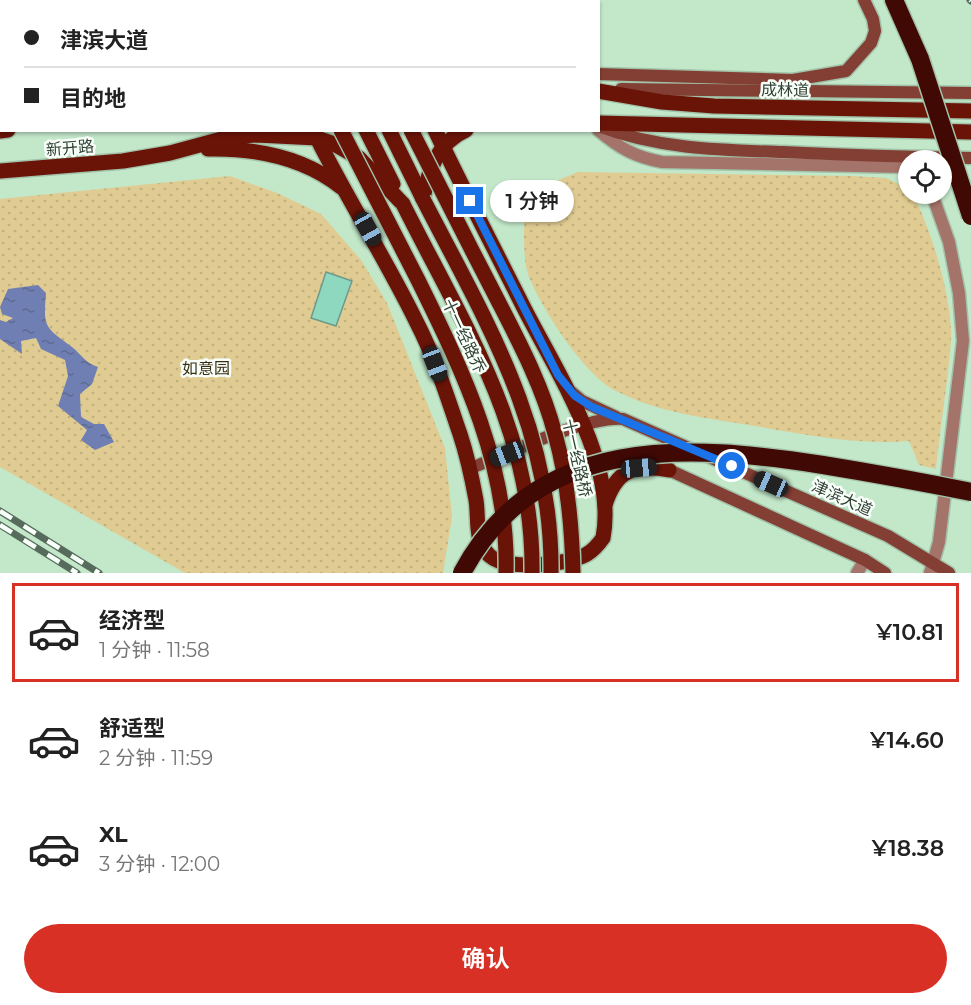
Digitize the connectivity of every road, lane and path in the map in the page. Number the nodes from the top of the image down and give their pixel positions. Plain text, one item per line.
1 (864, 0) edge
2 (894, 0) edge
3 (602, 75) edge
4 (600, 90) edge
5 (600, 90) edge
6 (659, 91) junction
7 (971, 93) edge
8 (714, 106) junction
9 (971, 111) edge
10 (600, 126) edge
11 (600, 127) edge
12 (600, 128) edge
13 (342, 132) edge
14 (367, 132) edge
15 (390, 132) edge
16 (412, 132) edge
17 (436, 132) edge
18 (461, 132) edge
19 (971, 132) edge
20 (315, 134) edge
21 (443, 147) junction
22 (170, 153) junction
23 (876, 156) junction
24 (971, 158) edge
25 (856, 167) junction
26 (898, 167) edge
27 (0, 171) edge
28 (346, 190) junction
29 (423, 199) junction
30 (403, 204) junction
31 (935, 204) edge
32 (971, 216) edge
33 (558, 375) junction
34 (623, 419) junction
35 (583, 425) junction
36 (469, 469) junction
37 (669, 470) joint
38 (971, 492) edge
39 (605, 505) junction
40 (865, 560) junction
41 (931, 567) edge
42 (462, 573) edge
43 (506, 573) edge
44 (532, 573) edge
45 (551, 573) edge
46 (573, 573) edge
47 (857, 573) edge
48 (885, 573) edge
49 (949, 573) edge

1 - 3 main road
2 - 32 highway, bridge
3 - 6 main road
4 - 6 main road
5 - 8 main road, 成林道
6 - 7 main road
6 - 8 main road
8 - 9 main road, 成林道
10 - 19 main road
11 - 23 main road
12 - 25 street
13 - 43 main road, 十一经路乔, bridge
14 - 30 main road
15 - 29 main road
16 - 46 main road, 十一经路桥, bridge
17 - 21 main road
18 - 21 main road
20 - 22 main road, 新开路
20 - 28 main road
20 - 30 main road, 新开路
21 - 29 main road
21 - 33 main road
22 - 27 main road, 新开路
22 - 28 main road
23 - 24 main road
23 - 25 street
25 - 26 street
28 - 36 main road
29 - 45 main road, bridge
30 - 44 main road, bridge
31 - 41 street
33 - 34 main road
33 - 35 main road
34 - 35 main road, 津滨大道
34 - 41 main road, 津滨大道
35 - 36 main road
35 - 39 main road
36 - 39 main road
37 - 39 main road
37 - 40 main road
38 - 42 highway, bridge
40 - 47 street
40 - 48 main road
41 - 49 main road, 津滨大道

